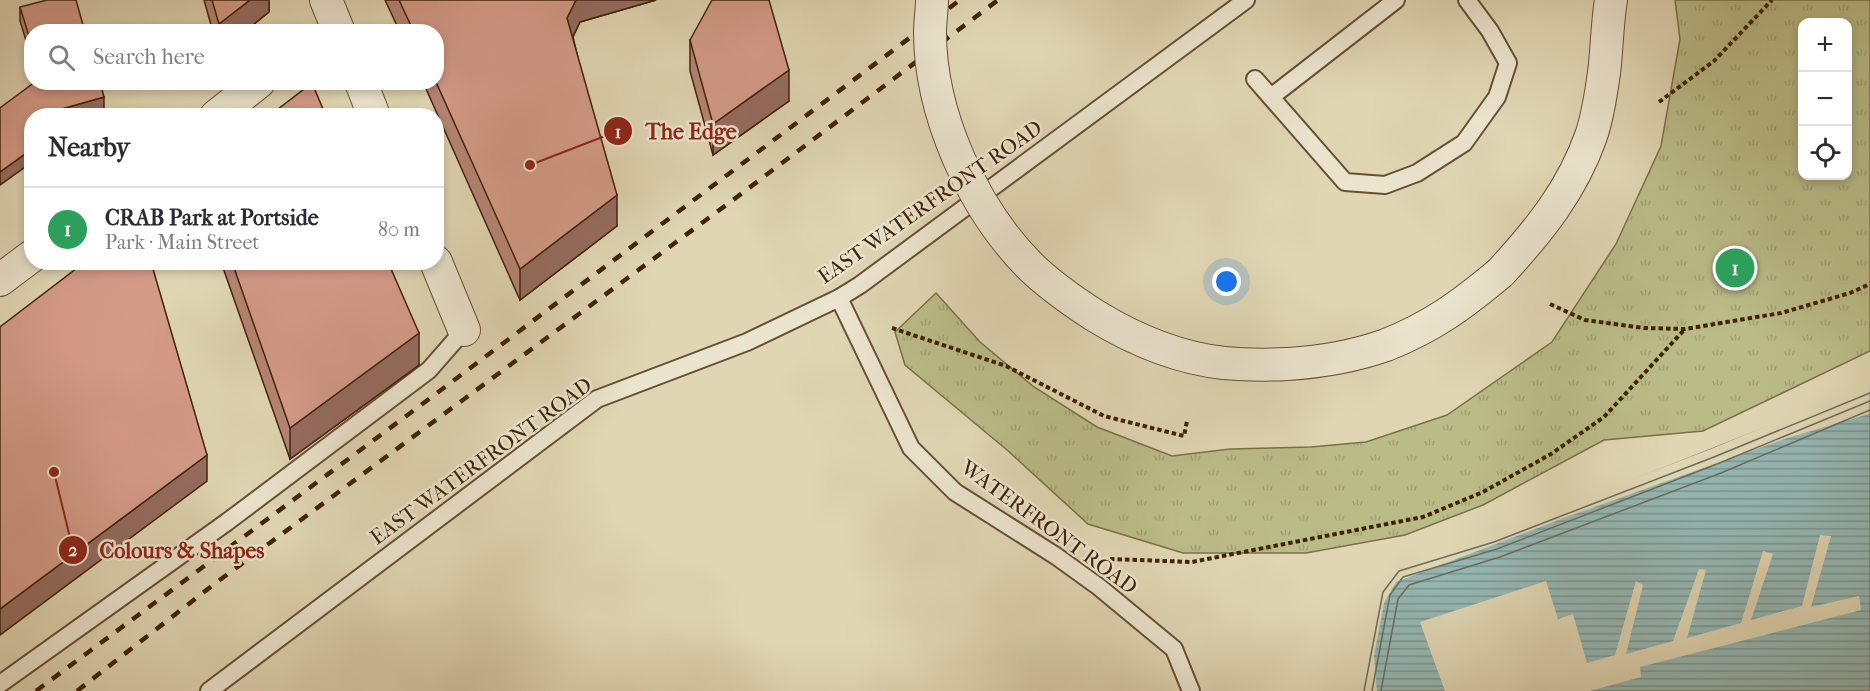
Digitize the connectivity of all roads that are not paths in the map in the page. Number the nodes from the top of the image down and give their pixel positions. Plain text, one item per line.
1 (932, 0) edge
2 (1246, 0) edge
3 (1396, 0) edge
4 (1467, 0) edge
5 (1607, 5) edge
6 (1255, 79) dead end
7 (250, 90) edge
8 (364, 90) edge
9 (1271, 98) junction
10 (226, 108) edge
11 (371, 108) edge
12 (24, 262) edge
13 (439, 270) edge
14 (0, 280) edge
15 (839, 298) junction
16 (464, 330) joint
17 (0, 684) edge
18 (209, 691) edge
19 (1191, 691) edge

1 - 5 street, bridge
2 - 15 lane, EAST WATERFRONT ROAD
3 - 9 lane
4 - 9 lane
6 - 9 lane
7 - 10 street
8 - 11 street
12 - 14 street
13 - 16 street
15 - 18 lane, EAST WATERFRONT ROAD
15 - 19 lane, WATERFRONT ROAD
16 - 17 lane

